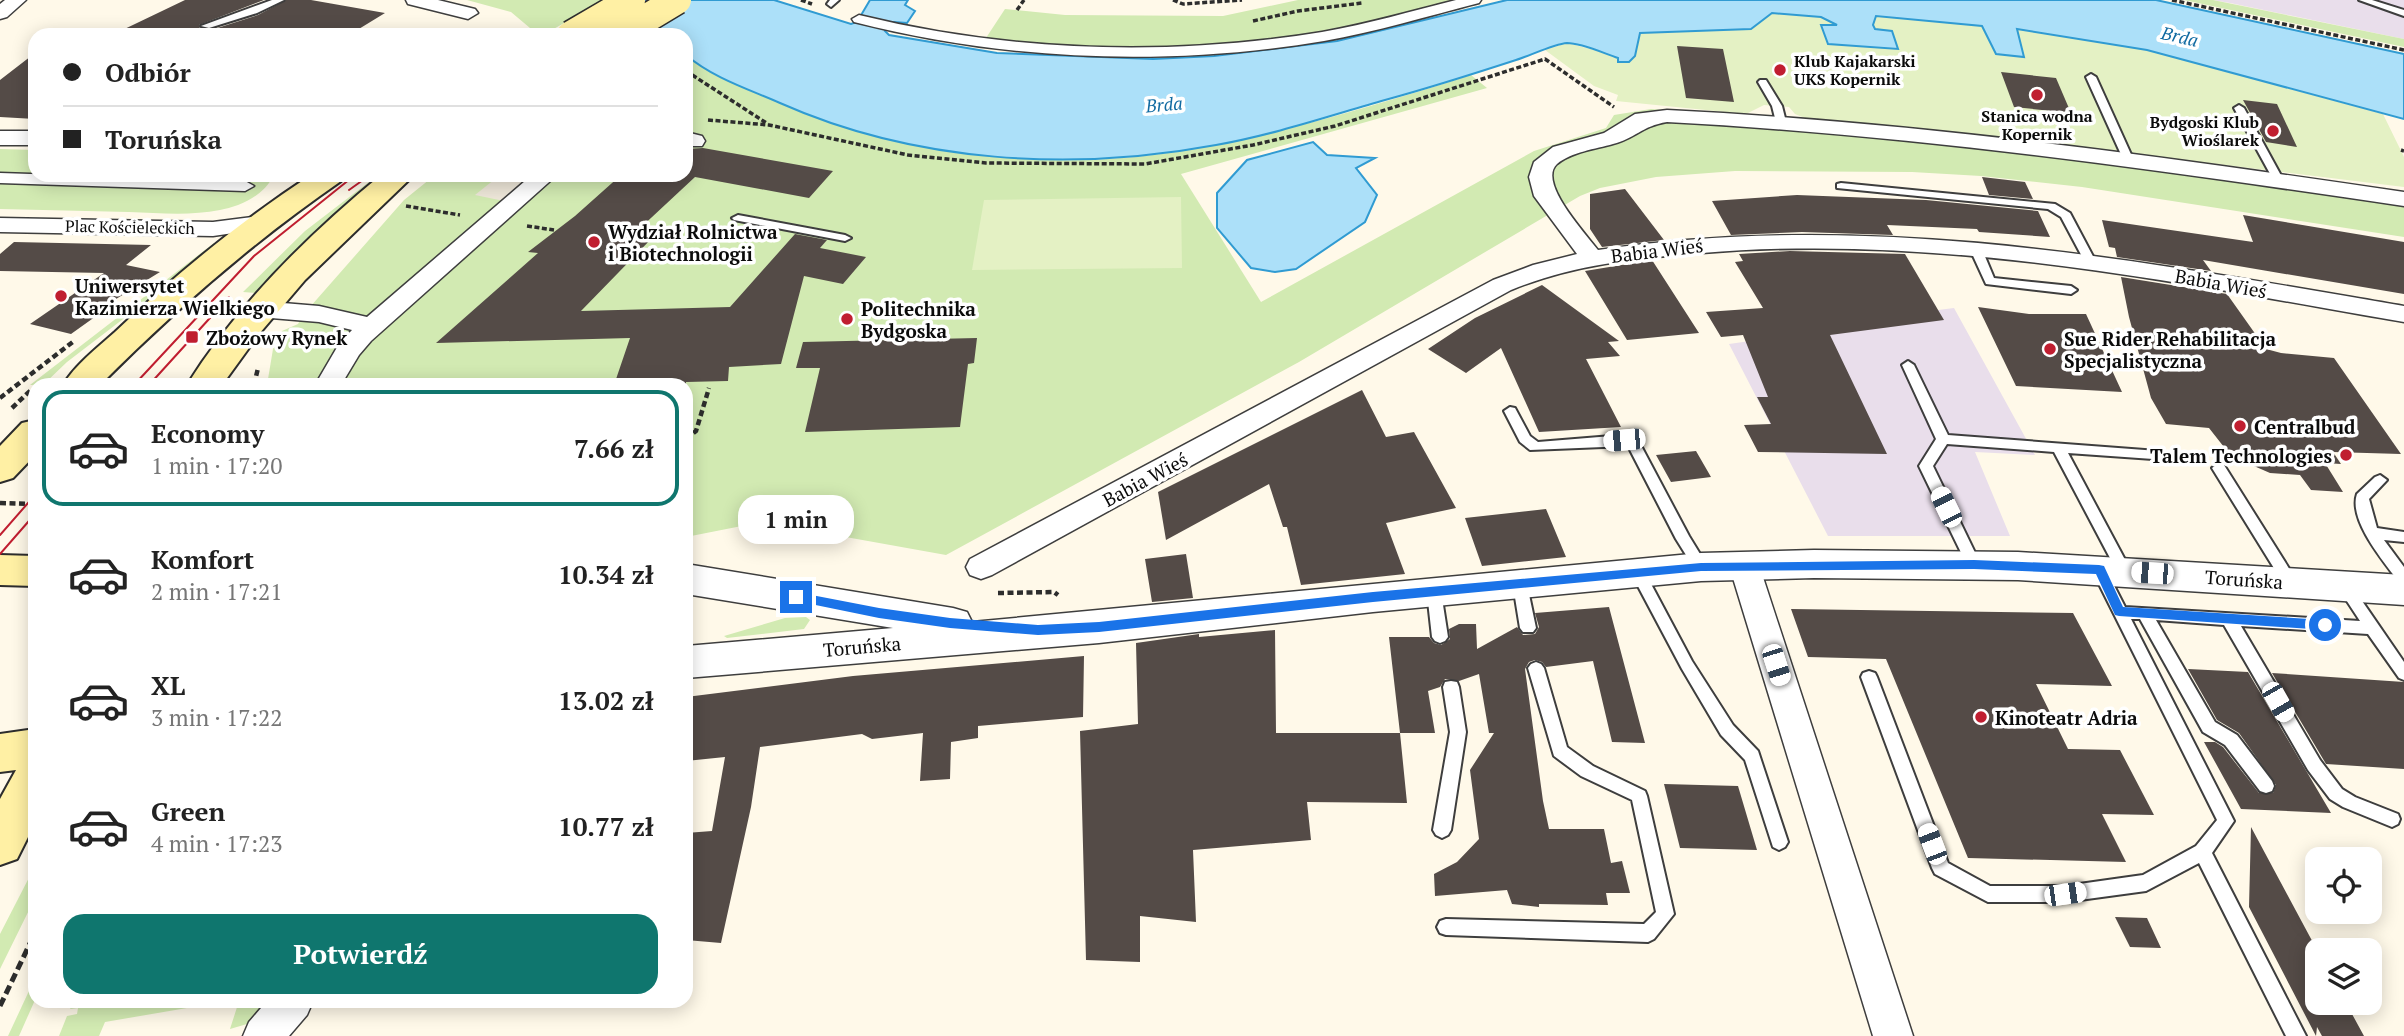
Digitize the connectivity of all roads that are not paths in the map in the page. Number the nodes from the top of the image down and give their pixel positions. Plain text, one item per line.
1 (17, 0) edge
2 (280, 0) edge
3 (415, 0) edge
4 (631, 0) edge
5 (677, 0) edge
6 (1474, 0) edge
7 (2363, 0) edge
8 (0, 13) edge
9 (468, 13) dead end
10 (2404, 13) edge
11 (859, 19) dead end
12 (206, 26) dead end
13 (583, 28) edge
14 (631, 28) edge
15 (2091, 77) dead end
16 (1763, 82) dead end
17 (2239, 108) dead end
18 (1781, 122) junction
19 (0, 138) edge
20 (28, 138) edge
21 (2129, 161) junction
22 (0, 177) edge
23 (28, 178) edge
24 (2280, 181) junction
25 (137, 182) edge
26 (316, 182) edge
27 (391, 182) edge
28 (539, 182) edge
29 (246, 186) dead end
30 (1841, 186) dead end
31 (2404, 199) edge
32 (738, 218) dead end
33 (260, 223) junction
34 (0, 225) edge
35 (845, 238) dead end
36 (1975, 247) junction
37 (1592, 258) junction
38 (2090, 262) junction
39 (2071, 290) dead end
40 (259, 309) junction
41 (2404, 314) edge
42 (373, 326) junction
43 (1908, 365) dead end
44 (87, 378) edge
45 (209, 378) edge
46 (332, 378) edge
47 (1510, 411) dead end
48 (28, 439) edge
49 (1943, 439) junction
50 (2059, 448) junction
51 (2153, 454) dead end
52 (2219, 468) dead end
53 (0, 469) edge
54 (2380, 480) dead end
55 (2372, 533) junction
56 (2404, 537) edge
57 (1744, 565) junction
58 (1974, 565) junction
59 (981, 566) dead end
60 (1701, 567) junction
61 (0, 570) edge
62 (2112, 570) junction
63 (28, 571) edge
64 (1638, 573) junction
65 (2404, 578) edge
66 (693, 580) edge
67 (2290, 582) junction
68 (1520, 585) junction
69 (2343, 585) junction
70 (2404, 590) edge
71 (1434, 592) junction
72 (2119, 612) junction
73 (2144, 613) junction
74 (2230, 619) junction
75 (1528, 628) dead end
76 (2373, 628) junction
77 (1038, 630) junction
78 (1440, 637) dead end
79 (693, 661) edge
80 (1536, 668) dead end
81 (2404, 674) edge
82 (1869, 677) dead end
83 (1451, 687) dead end
84 (28, 749) edge
85 (0, 753) edge
86 (2266, 786) dead end
87 (28, 791) edge
88 (2392, 819) dead end
89 (1442, 830) dead end
90 (1779, 842) dead end
91 (0, 844) edge
92 (2202, 852) junction
93 (1446, 927) dead end
94 (287, 1008) edge
95 (263, 1036) edge
96 (1894, 1036) edge
97 (2296, 1036) edge

1 - 8 street
2 - 12 lane
3 - 9 street
4 - 13 main road, bridge
5 - 14 main road, bridge
6 - 11 street
7 - 10 lane
15 - 21 lane
16 - 18 lane
17 - 24 lane
18 - 21 street
18 - 37 street
19 - 20 street
21 - 24 street
22 - 23 street
24 - 31 street
25 - 29 street
26 - 33 main road
27 - 40 main road
28 - 42 street
30 - 38 lane
32 - 35 lane
33 - 34 street, Plac Kościeleckich
33 - 44 main road
36 - 37 street, Babia Wieś
36 - 38 street, Babia Wieś
36 - 39 lane
37 - 59 street, Babia Wieś
38 - 41 street, Babia Wieś
40 - 42 street
40 - 45 main road
42 - 46 street
43 - 49 lane
47 - 60 lane
48 - 53 main road
49 - 50 lane
49 - 58 lane
50 - 51 lane
50 - 62 lane
52 - 67 lane
54 - 55 lane
55 - 56 lane
55 - 65 lane
57 - 58 street, Toruńska
57 - 60 street, Toruńska
57 - 96 street
58 - 62 street, Toruńska
60 - 64 street, Toruńska
61 - 63 main road
62 - 67 street, Toruńska
62 - 72 lane
64 - 68 street, Toruńska
64 - 90 lane
66 - 77 street, Toruńska
67 - 69 street, Toruńska
68 - 71 street, Toruńska
68 - 75 lane
69 - 70 street, Toruńska
69 - 76 lane
71 - 77 street, Toruńska
71 - 78 lane
72 - 73 lane
72 - 92 lane
73 - 74 lane
73 - 86 lane
74 - 76 lane
74 - 88 lane
76 - 81 lane
77 - 79 street, Toruńska
80 - 93 lane
82 - 92 lane
83 - 89 lane
84 - 85 main road
87 - 91 main road
92 - 97 lane
94 - 95 street

